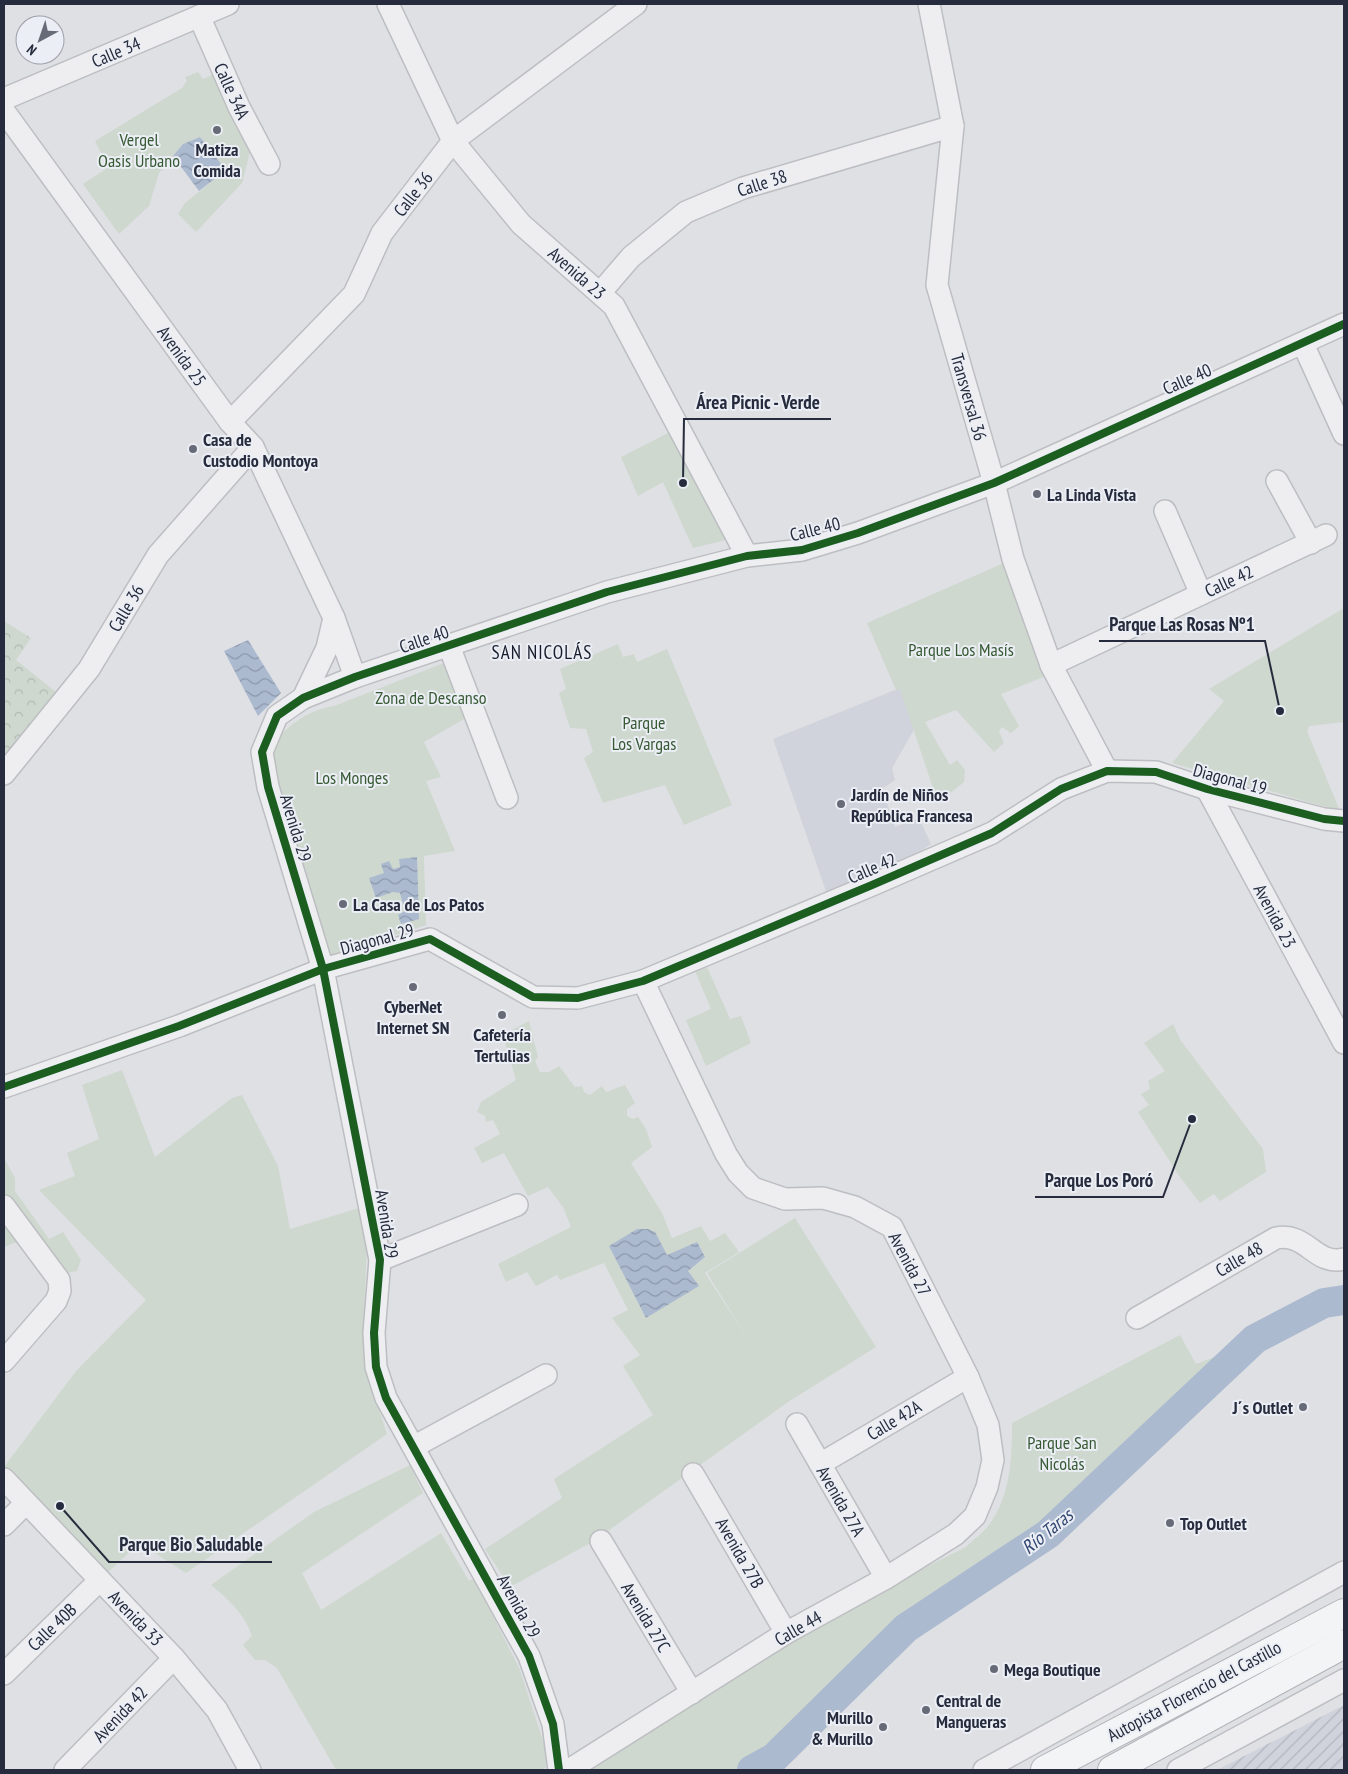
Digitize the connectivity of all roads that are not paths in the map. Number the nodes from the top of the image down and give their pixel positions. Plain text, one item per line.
1 (228, 4) edge
2 (388, 4) edge
3 (636, 4) edge
4 (929, 4) edge
5 (199, 16) junction
6 (4, 99) edge
7 (4, 111) edge
8 (953, 126) junction
9 (454, 141) junction
10 (269, 164) dead end
11 (600, 293) junction
12 (1344, 324) edge
13 (1303, 344) junction
14 (230, 422) junction
15 (1344, 434) edge
16 (253, 447) junction
17 (1277, 481) dead end
18 (994, 482) junction
19 (1165, 511) dead end
20 (747, 556) junction
21 (1201, 594) junction
22 (334, 618) junction
23 (449, 646) junction
24 (1051, 665) junction
25 (356, 677) junction
26 (303, 698) junction
27 (277, 716) joint
28 (1107, 771) junction
29 (4, 774) edge
30 (1207, 789) junction
31 (507, 798) dead end
32 (1344, 822) edge
33 (323, 969) junction
34 (642, 981) junction
35 (1344, 1043) edge
36 (4, 1087) edge
37 (517, 1205) dead end
38 (4, 1206) edge
39 (1344, 1259) edge
40 (380, 1260) junction
41 (1136, 1318) dead end
42 (4, 1361) edge
43 (546, 1375) dead end
44 (968, 1377) junction
45 (797, 1424) dead end
46 (415, 1446) junction
47 (993, 1460) joint
48 (820, 1464) junction
49 (693, 1474) dead end
50 (4, 1479) edge
51 (26, 1503) junction
52 (4, 1525) edge
53 (601, 1541) dead end
54 (1344, 1572) edge
55 (886, 1578) junction
56 (100, 1580) junction
57 (1344, 1613) edge
58 (786, 1633) junction
59 (1344, 1644) edge
60 (174, 1658) junction
61 (4, 1674) edge
62 (1344, 1680) edge
63 (692, 1693) junction
64 (85, 1762) edge
65 (65, 1770) edge
66 (250, 1770) edge
67 (559, 1770) edge
68 (569, 1770) edge
69 (984, 1770) edge
70 (1044, 1770) edge
71 (1112, 1770) edge
72 (1178, 1770) edge

1 - 5 street, Calle 34
2 - 9 street, Avenida 23
3 - 9 street, Calle 36
4 - 8 street, Transversal 36
5 - 6 street, Calle 34
5 - 10 street, Calle 34A
7 - 14 street, Avenida 25
8 - 11 street, Calle 38
8 - 18 street, Transversal 36
9 - 11 street, Avenida 23
9 - 14 street, Calle 36
11 - 20 street, Avenida 23
12 - 13 street, Calle 40
13 - 15 street
13 - 18 street, Calle 40
14 - 16 street, Avenida 25
16 - 22 street, Avenida 25
16 - 29 street, Calle 36
17 - 21 street, Calle 42
18 - 20 street, Calle 40
18 - 24 street, Transversal 36
19 - 21 street
20 - 23 street, Calle 40
21 - 24 street, Calle 42
22 - 25 street, Avenida 25
22 - 26 street
23 - 25 street, Calle 40
23 - 31 street
24 - 28 street, Transversal 36
25 - 26 street, Calle 40
26 - 27 street, Calle 40
27 - 33 street, Avenida 29
28 - 30 street, Diagonal 19
28 - 34 street, Calle 42
30 - 32 street, Diagonal 19
30 - 35 street, Avenida 23
33 - 34 street, Diagonal 29
33 - 36 street, Diagonal 29
33 - 40 street, Avenida 29
34 - 44 street, Avenida 27
37 - 40 street
38 - 42 street
39 - 41 street, Calle 48
40 - 46 street, Avenida 29
43 - 46 street
44 - 47 street, Avenida 27
44 - 48 street, Calle 42A
45 - 48 street, Avenida 27A
46 - 67 street, Avenida 29
47 - 55 street, Calle 44
48 - 55 street, Avenida 27A
49 - 58 street, Avenida 27B
50 - 51 street, Avenida 33
51 - 52 street
51 - 56 street, Avenida 33
53 - 63 street, Avenida 27C
54 - 69 street
55 - 58 street, Calle 44
56 - 60 street, Avenida 33
56 - 61 street, Calle 40B
57 - 70 highway, Autopista Florencio del Castillo
58 - 63 street, Calle 44
59 - 71 highway, Autopista Florencio del Castillo
60 - 64 street, Avenida 42
60 - 66 street, Avenida 33
62 - 72 street
63 - 68 street, Calle 44
64 - 65 street, Avenida 42

